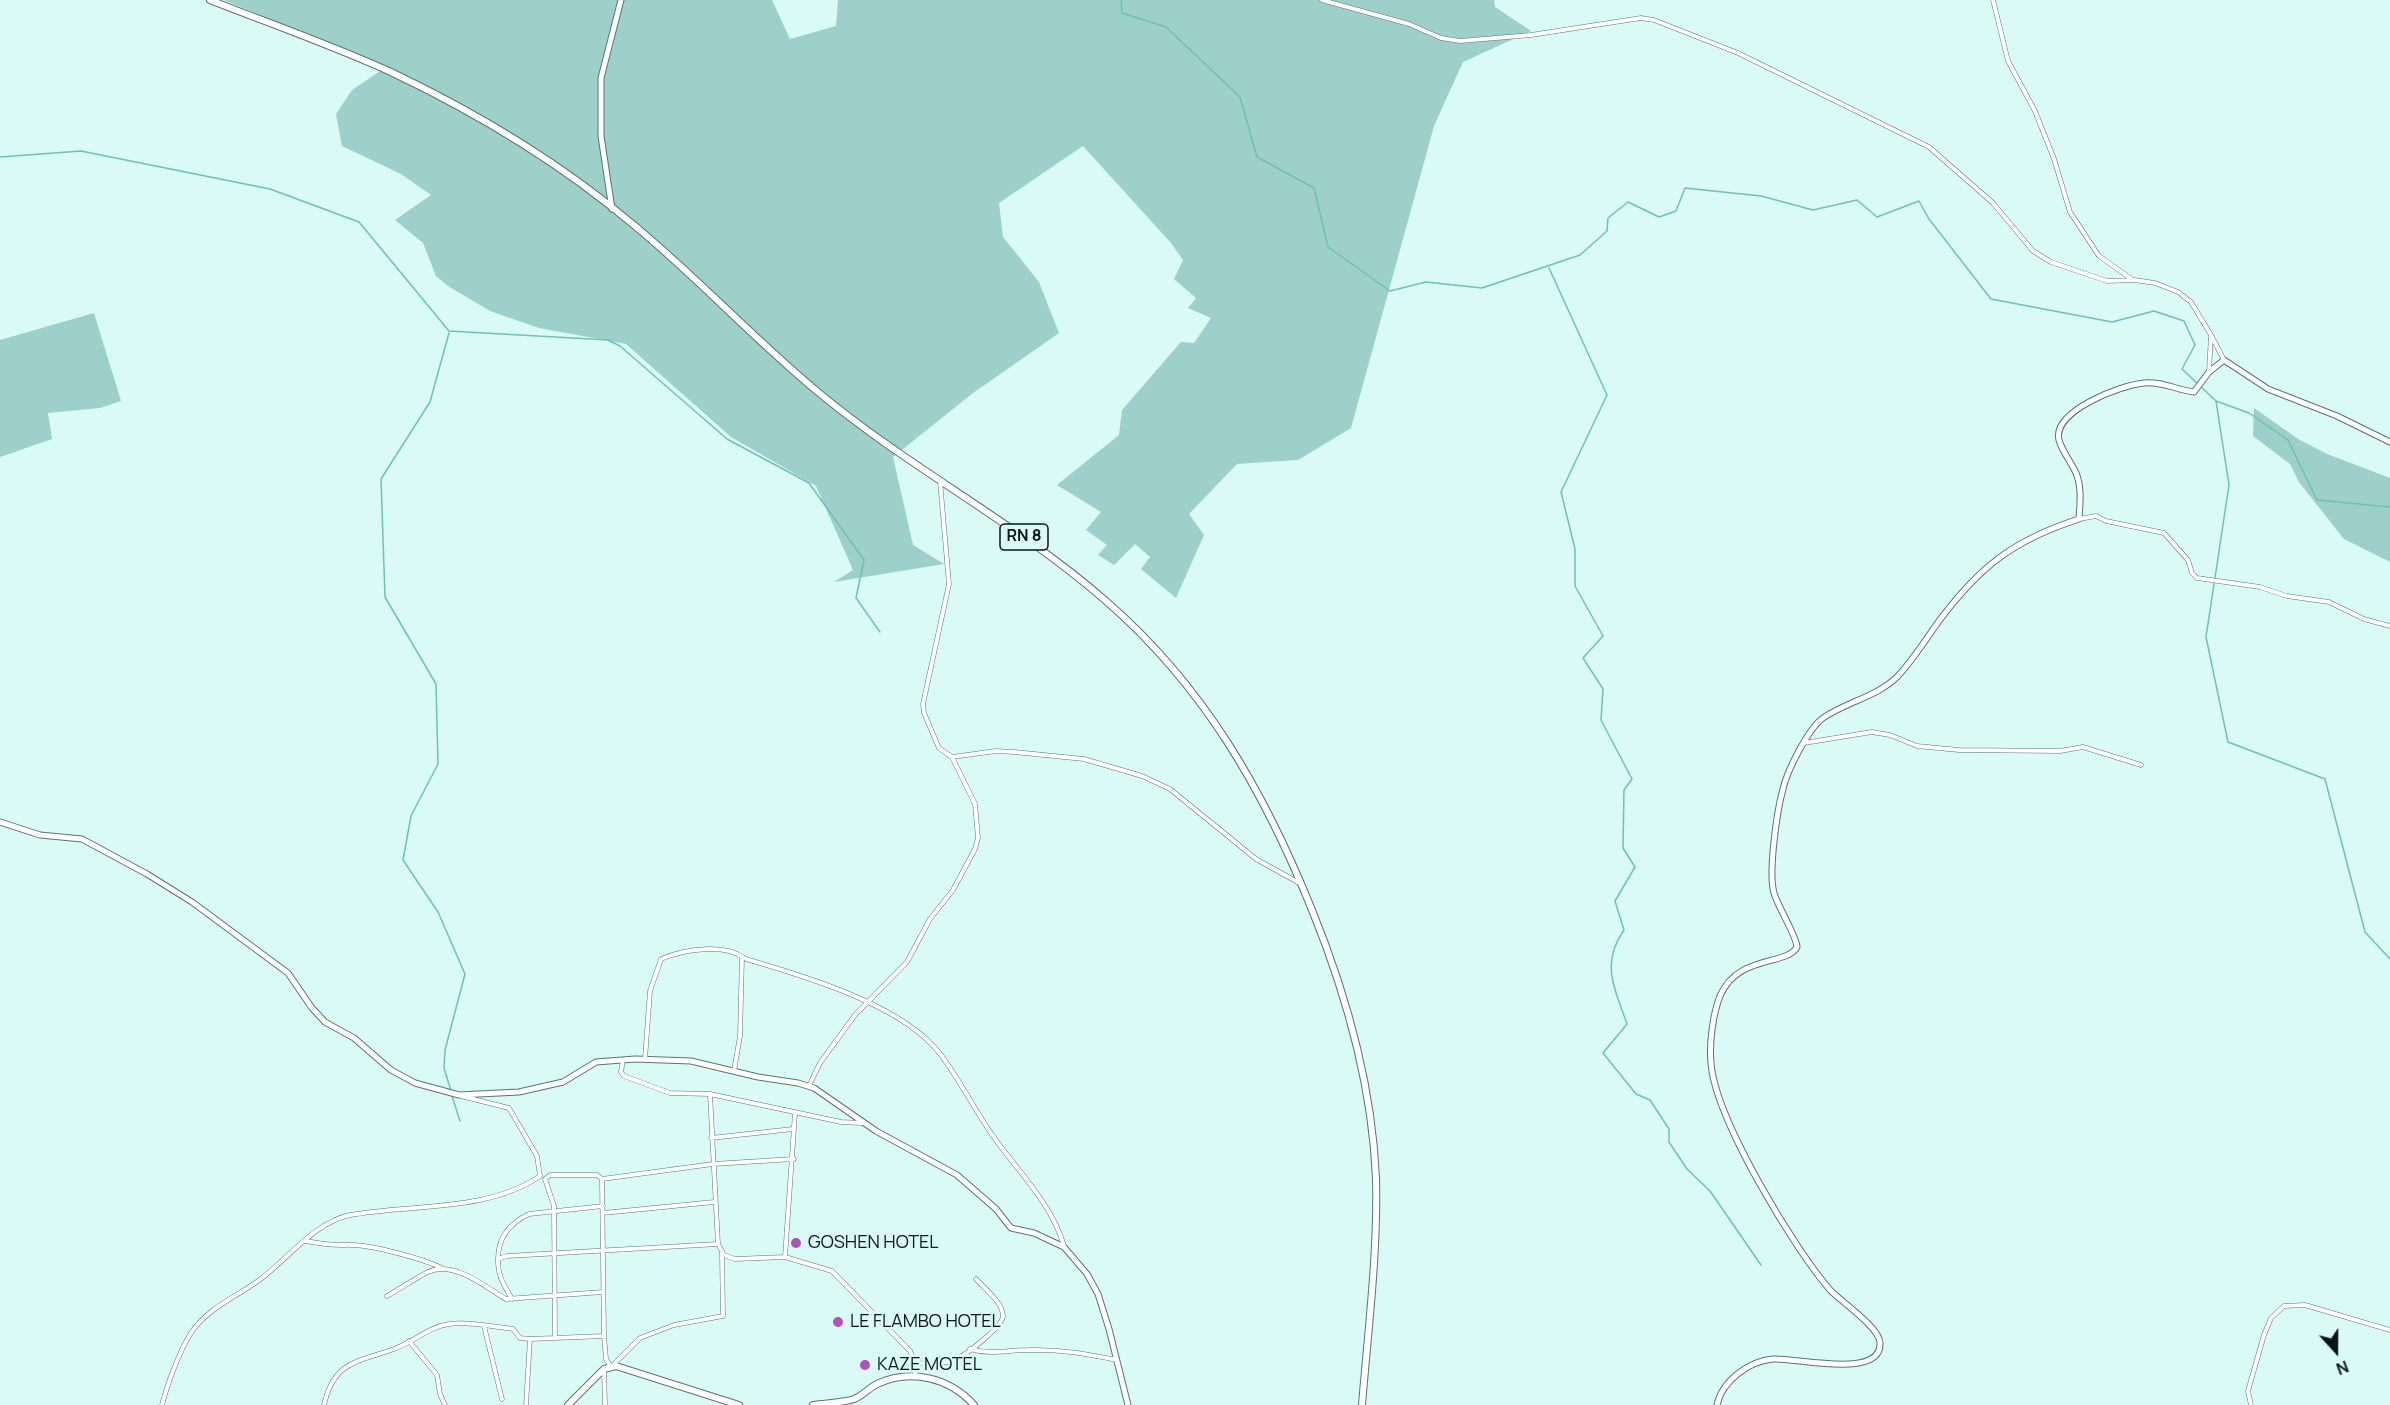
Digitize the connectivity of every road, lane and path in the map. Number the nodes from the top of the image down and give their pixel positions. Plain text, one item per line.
1 (210, 0) edge
2 (621, 0) edge
3 (1322, 0) edge
4 (1993, 0) edge
5 (612, 208) junction
6 (2134, 280) junction
7 (2211, 335) junction
8 (2224, 360) junction
9 (2209, 372) junction
10 (2390, 442) edge
11 (940, 481) junction
12 (2079, 519) junction
13 (2390, 626) edge
14 (1804, 743) junction
15 (952, 757) junction
16 (2141, 765) dead end
17 (0, 822) edge
18 (1302, 885) junction
19 (742, 956) junction
20 (867, 1000) junction
21 (645, 1059) junction
22 (623, 1060) junction
23 (734, 1071) junction
24 (809, 1086) junction
25 (710, 1094) junction
26 (459, 1095) junction
27 (795, 1113) junction
28 (866, 1123) junction
29 (793, 1129) junction
30 (711, 1138) junction
31 (794, 1159) junction
32 (713, 1164) junction
33 (602, 1179) junction
34 (714, 1202) junction
35 (603, 1206) junction
36 (554, 1213) junction
37 (603, 1213) junction
38 (306, 1241) junction
39 (718, 1244) junction
40 (1064, 1247) junction
41 (603, 1250) junction
42 (722, 1251) junction
43 (554, 1253) junction
44 (785, 1257) junction
45 (498, 1260) junction
46 (446, 1270) junction
47 (976, 1279) dead end
48 (603, 1292) junction
49 (387, 1296) dead end
50 (554, 1296) junction
51 (512, 1299) junction
52 (484, 1326) junction
53 (2390, 1330) edge
54 (604, 1336) junction
55 (555, 1338) junction
56 (530, 1340) junction
57 (409, 1341) junction
58 (969, 1349) junction
59 (1117, 1360) junction
60 (915, 1363) junction
61 (607, 1368) junction
62 (915, 1376) junction
63 (502, 1399) dead end
64 (855, 1399) junction
65 (162, 1405) edge
66 (324, 1405) edge
67 (445, 1405) edge
68 (526, 1405) edge
69 (568, 1405) edge
70 (605, 1405) edge
71 (739, 1405) edge
72 (813, 1405) edge
73 (850, 1405) edge
74 (974, 1405) edge
75 (1128, 1405) edge
76 (1362, 1405) edge
77 (1717, 1405) edge
78 (2251, 1405) edge

1 - 5 main road, RN 8
2 - 5 street
3 - 6 street
4 - 6 street
5 - 11 main road, RN 8
6 - 7 street
7 - 8 street
7 - 9 street
8 - 9 street
8 - 10 street
9 - 12 street
11 - 15 street
11 - 18 main road, RN 8
12 - 13 street
12 - 14 street
14 - 16 street
14 - 77 street
15 - 18 street
15 - 20 street
17 - 26 street
18 - 76 main road, RN 8
19 - 20 street
19 - 21 street
19 - 23 street
20 - 24 street
20 - 40 street
21 - 22 street
21 - 23 street
22 - 25 street
22 - 26 street
23 - 24 street
24 - 28 street
25 - 27 street
25 - 30 street
26 - 38 street
27 - 28 street
27 - 29 street
28 - 40 street
29 - 30 street
29 - 31 street
30 - 32 street
31 - 32 street
31 - 44 street
32 - 33 street
32 - 34 street
33 - 35 street
33 - 36 street
34 - 37 street
34 - 39 street
35 - 36 street
35 - 37 street
36 - 43 street
36 - 45 street
37 - 41 street
38 - 46 street
38 - 65 street
39 - 41 street
39 - 42 street
40 - 59 street
41 - 43 street
41 - 48 street
42 - 44 street
42 - 61 street
43 - 45 street
43 - 50 street
44 - 60 street
45 - 51 street
46 - 49 street
46 - 51 street
47 - 58 street
48 - 50 street
48 - 54 street
50 - 51 street
50 - 55 street
52 - 56 street
52 - 57 street
52 - 63 street
53 - 78 street
54 - 55 street
54 - 61 street
55 - 56 street
56 - 68 street
57 - 66 street
57 - 67 street
58 - 59 street
58 - 60 street
59 - 75 street
60 - 62 street
61 - 69 main road
61 - 70 street
61 - 71 main road
62 - 64 main road
62 - 74 main road
64 - 72 main road
64 - 73 street

